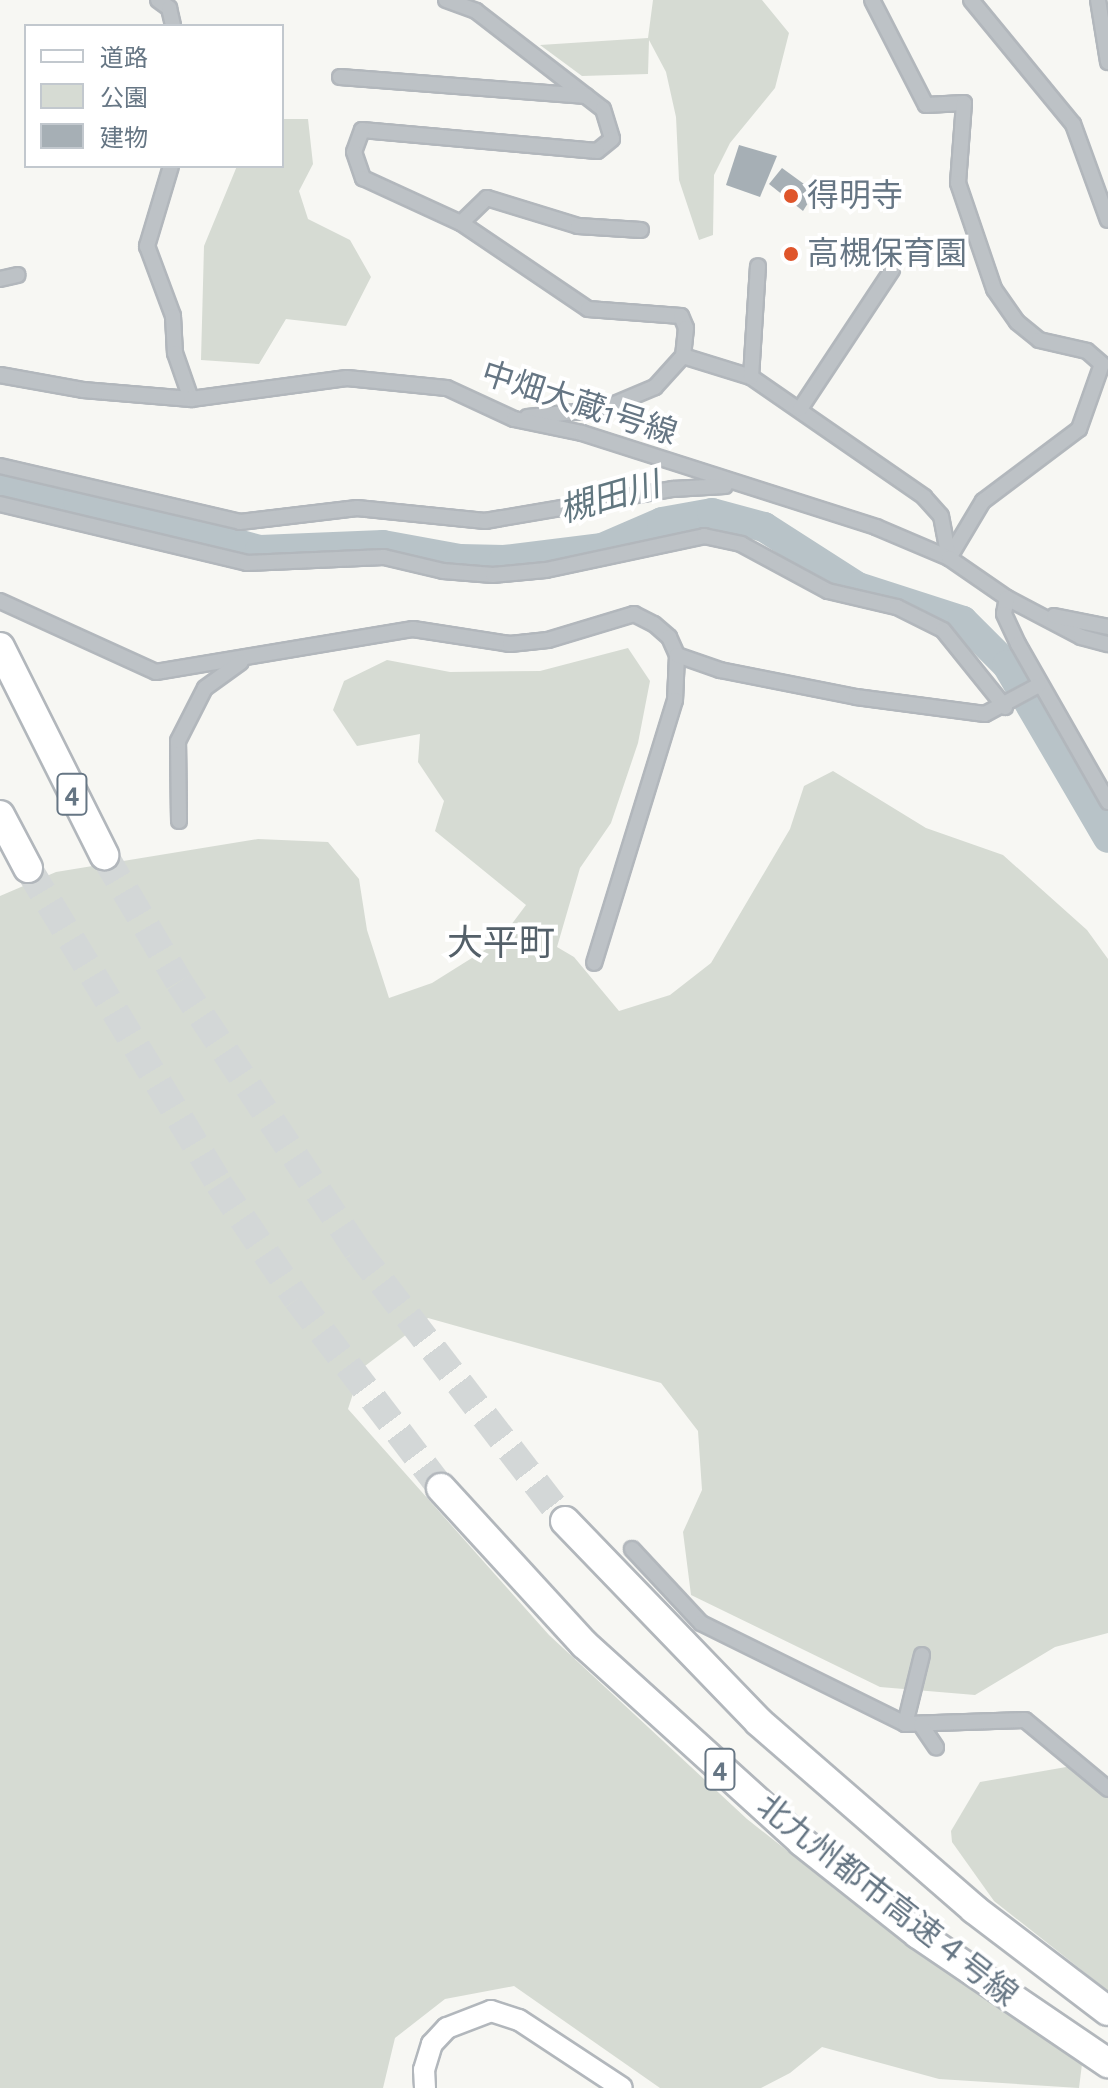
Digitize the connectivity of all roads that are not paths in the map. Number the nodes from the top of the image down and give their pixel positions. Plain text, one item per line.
1 (158, 0) edge
2 (446, 0) edge
3 (872, 0) edge
4 (971, 0) edge
5 (1098, 0) edge
6 (173, 24) edge
7 (1108, 62) edge
8 (340, 77) dead end
9 (586, 96) junction
10 (170, 168) edge
11 (1108, 220) edge
12 (461, 223) junction
13 (641, 230) dead end
14 (758, 266) dead end
15 (892, 270) dead end
16 (18, 275) dead end
17 (0, 279) edge
18 (683, 356) junction
19 (0, 375) edge
20 (751, 377) junction
21 (191, 399) junction
22 (800, 409) junction
23 (514, 419) junction
24 (0, 466) edge
25 (733, 485) junction
26 (0, 504) edge
27 (949, 558) junction
28 (1007, 598) junction
29 (0, 601) edge
30 (1031, 610) junction
31 (1108, 627) edge
32 (1108, 644) edge
33 (0, 647) edge
34 (677, 655) junction
35 (245, 659) junction
36 (1039, 685) junction
37 (1008, 706) junction
38 (1108, 802) edge
39 (0, 815) edge
40 (179, 821) dead end
41 (104, 855) tunnel mouth
42 (28, 868) tunnel mouth
43 (594, 963) dead end
44 (441, 1488) tunnel mouth
45 (565, 1521) tunnel mouth
46 (632, 1549) dead end
47 (922, 1655) dead end
48 (905, 1724) junction
49 (921, 1725) junction
50 (936, 1747) dead end
51 (1108, 1789) edge
52 (1108, 2011) edge
53 (1108, 2063) edge
54 (425, 2088) edge
55 (622, 2088) edge

1 - 6 street
2 - 9 street
3 - 27 street
4 - 11 street
5 - 7 street
8 - 9 street
9 - 12 street
10 - 21 street
12 - 13 street
12 - 18 street
14 - 20 street
15 - 22 street
16 - 17 street
18 - 20 street
18 - 23 street
19 - 21 street, 中畑大蔵1号線
20 - 22 street
21 - 23 street, 中畑大蔵1号線
22 - 27 street
23 - 25 street, 中畑大蔵1号線
24 - 25 street
25 - 27 street, 中畑大蔵1号線
26 - 37 street
27 - 28 street, 中畑大蔵1号線
28 - 30 street, 中畑大蔵1号線
28 - 36 street
29 - 35 street
30 - 31 street
30 - 32 street, 中畑大蔵1号線
33 - 41 highway, 4
34 - 35 street
34 - 37 street
34 - 43 street
35 - 40 street
36 - 37 street
36 - 38 street
39 - 42 highway, 4
44 - 53 highway, 北九州都市高速４号線 / 4
45 - 52 highway, 北九州都市高速４号線 / 4
46 - 48 street
47 - 48 street
48 - 49 street
49 - 50 street
49 - 51 street
54 - 55 street

